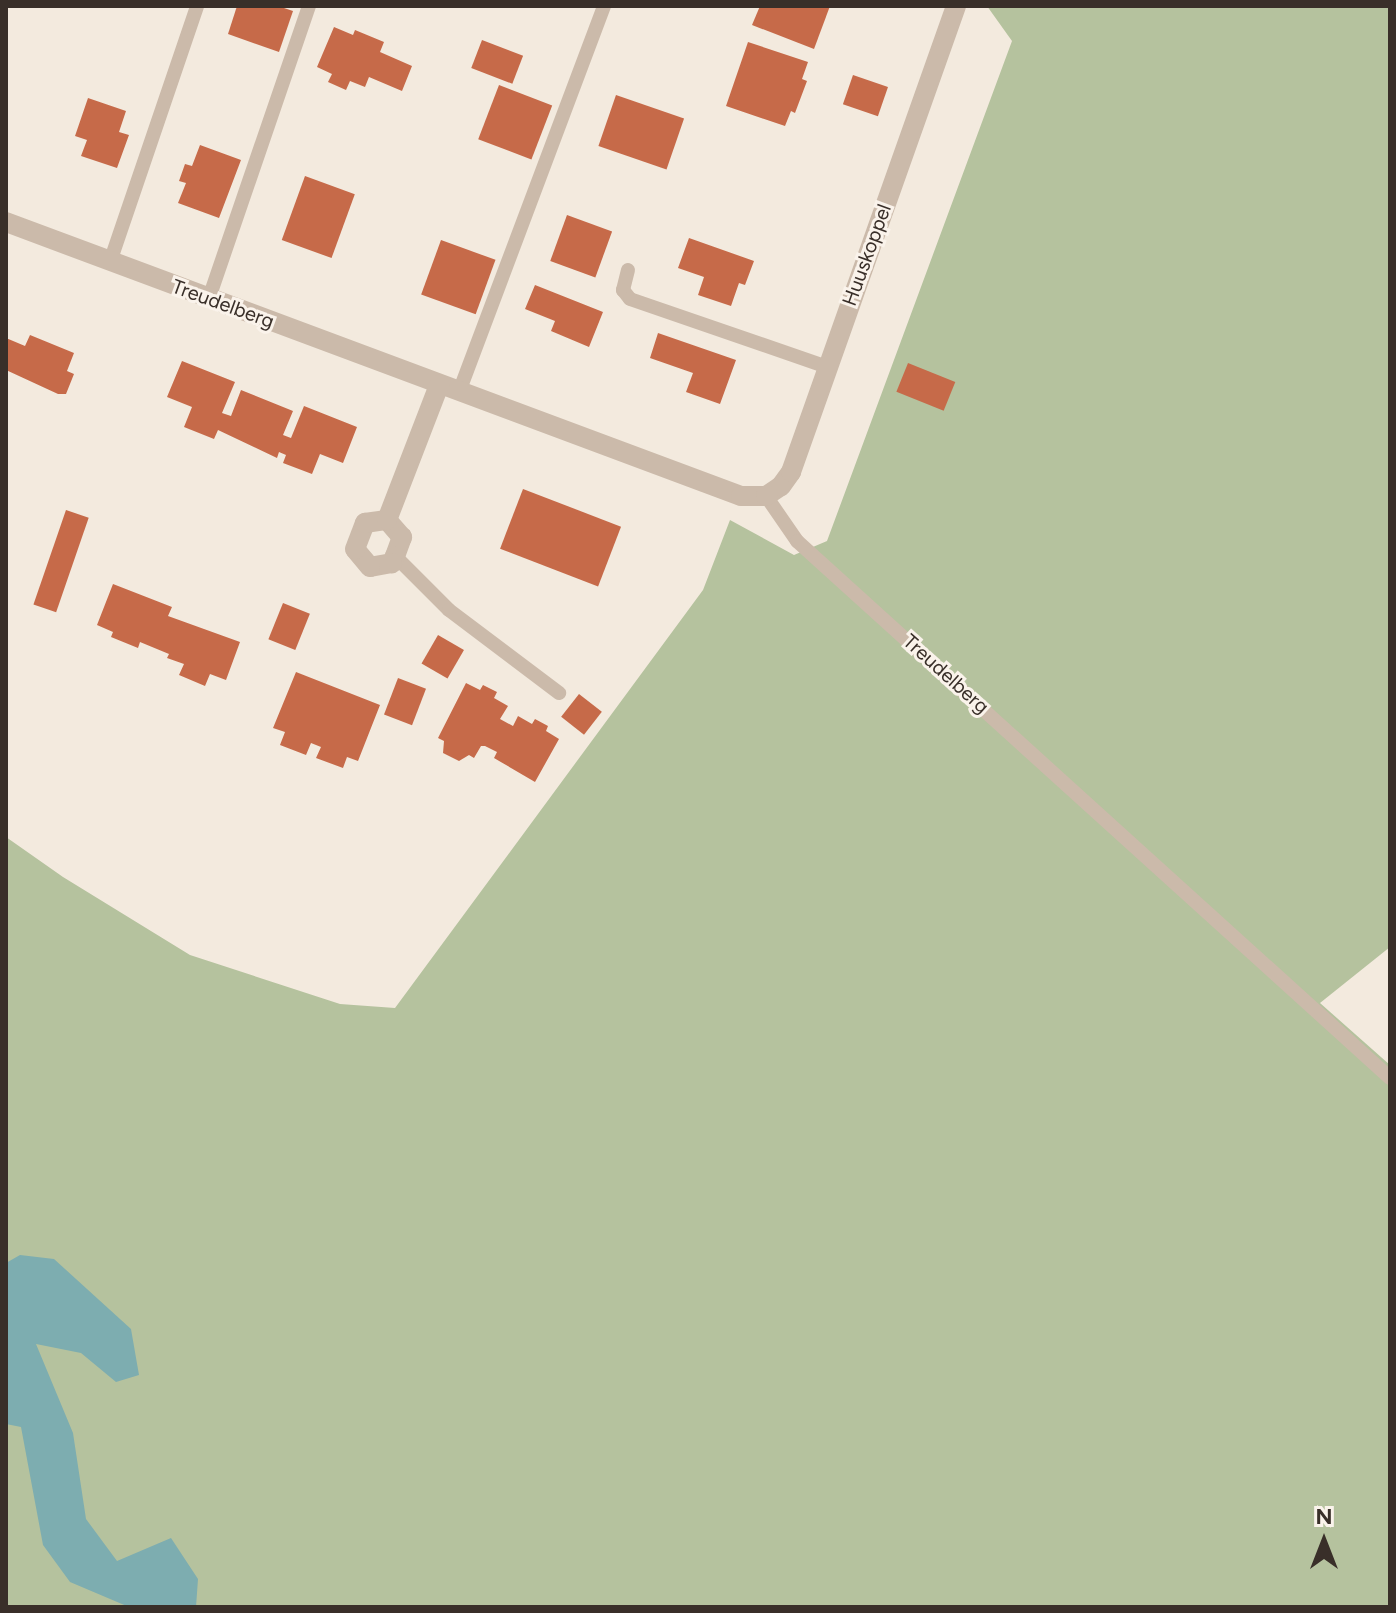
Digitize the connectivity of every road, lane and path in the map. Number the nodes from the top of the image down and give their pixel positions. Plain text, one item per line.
1 (197, 6) edge
2 (309, 6) edge
3 (604, 6) edge
4 (956, 6) edge
5 (6, 222) edge
6 (110, 262) junction
7 (628, 270) dead end
8 (209, 298) junction
9 (828, 367) junction
10 (449, 389) junction
11 (766, 496) junction
12 (387, 520) junction
13 (395, 556) junction
14 (559, 693) dead end
15 (1390, 1078) edge

1 - 6 lane
2 - 8 lane
3 - 10 lane
4 - 9 street, Huuskoppel
5 - 6 street, Treudelberg
6 - 8 street, Treudelberg
7 - 9 lane
8 - 10 street, Treudelberg
9 - 11 street, Huuskoppel
10 - 11 street, Treudelberg
10 - 12 street
11 - 15 lane, Treudelberg
12 - 13 street
12 - 13 street
13 - 14 lane

